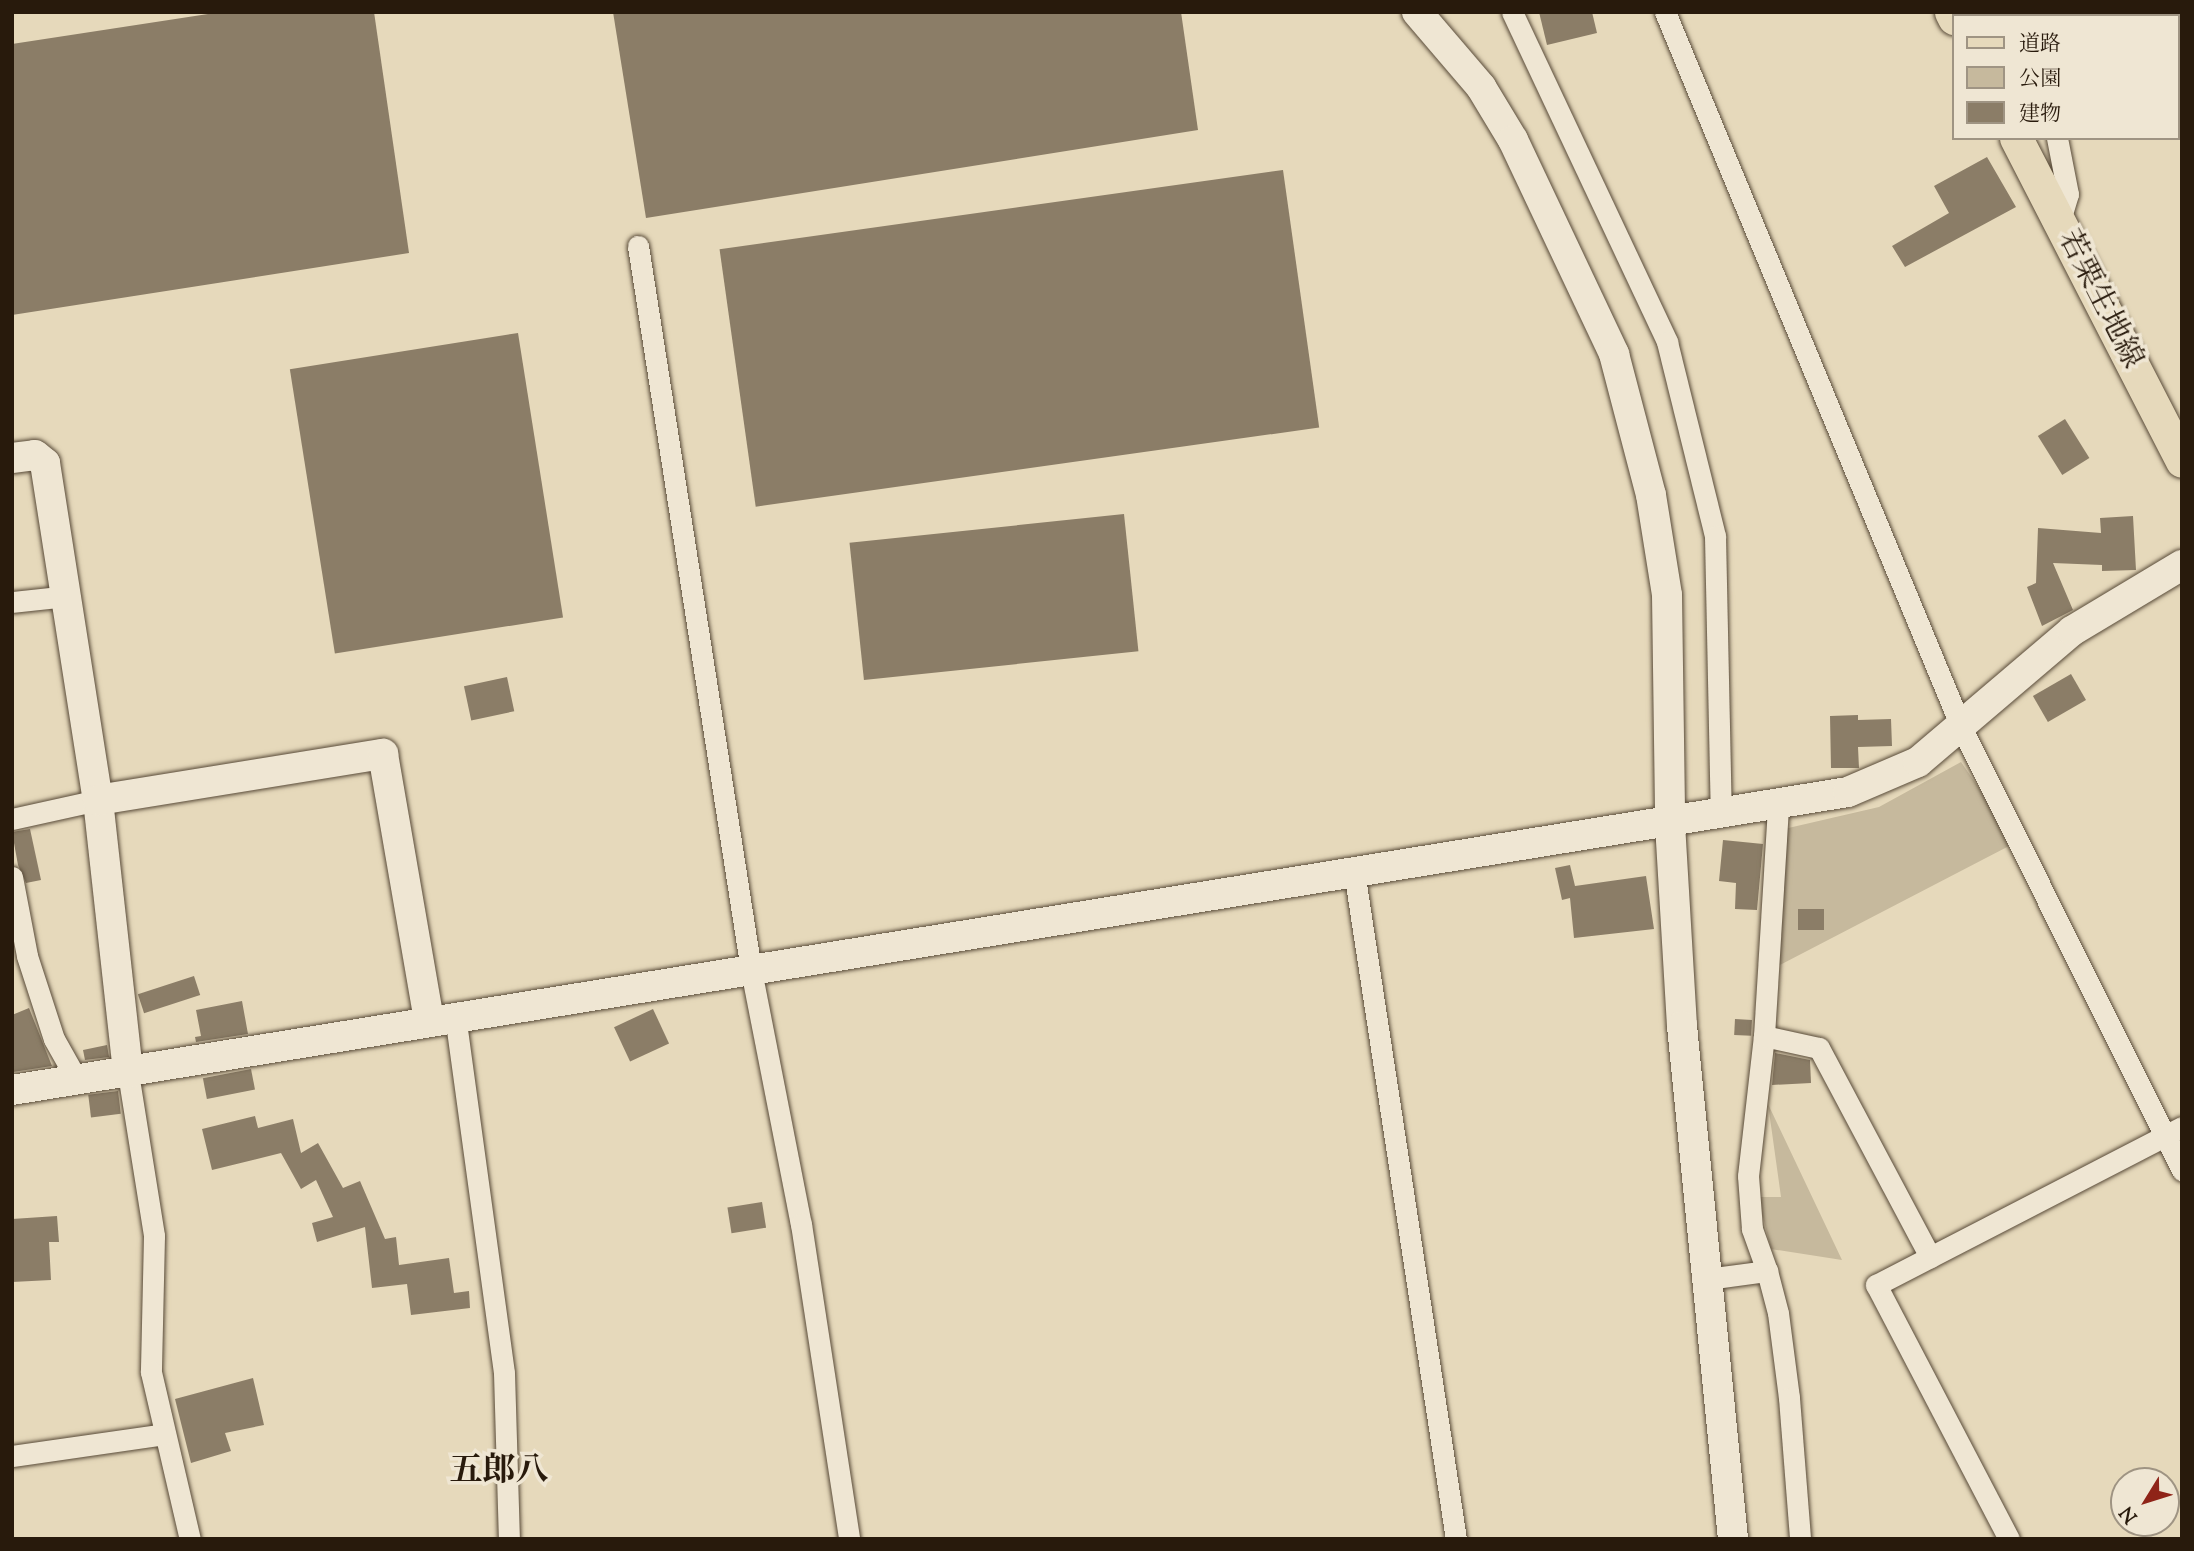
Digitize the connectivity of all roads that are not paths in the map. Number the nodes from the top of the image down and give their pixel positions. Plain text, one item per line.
1 (1417, 12) edge
2 (1512, 12) edge
3 (1665, 12) edge
4 (2017, 140) edge
5 (2057, 140) edge
6 (2059, 223) junction
7 (638, 246) dead end
8 (12, 458) edge
9 (2182, 461) edge
10 (2182, 565) edge
11 (68, 596) junction
12 (12, 603) edge
13 (1962, 729) junction
14 (98, 800) junction
15 (1778, 805) junction
16 (1721, 815) junction
17 (12, 819) edge
18 (1670, 824) junction
19 (1354, 871) junction
20 (12, 877) edge
21 (751, 970) junction
22 (442, 1018) junction
23 (1764, 1037) junction
24 (128, 1073) junction
25 (77, 1080) junction
26 (12, 1090) edge
27 (2173, 1131) edge
28 (2182, 1170) edge
29 (1930, 1257) junction
30 (1767, 1271) junction
31 (1707, 1279) junction
32 (164, 1434) junction
33 (12, 1456) edge
34 (191, 1539) edge
35 (509, 1539) edge
36 (849, 1539) edge
37 (1456, 1539) edge
38 (1733, 1539) edge
39 (1800, 1539) edge
40 (2009, 1539) edge

1 - 18 street
2 - 16 street
3 - 13 street
4 - 6 main road, 若栗生地線
5 - 6 street
6 - 9 main road, 若栗生地線
7 - 21 street
8 - 11 street
10 - 13 street
11 - 12 street
11 - 14 street
13 - 15 street
13 - 27 street
14 - 17 street
14 - 22 street
14 - 24 street
15 - 16 street
15 - 23 street
16 - 18 street
18 - 19 street
18 - 31 street
19 - 21 street
19 - 37 street
20 - 25 street
21 - 22 street
21 - 36 street
22 - 24 street
22 - 35 street
23 - 29 street
23 - 30 street
24 - 25 street
24 - 32 street
25 - 26 street
27 - 28 street
27 - 29 street
29 - 40 street
30 - 31 street
30 - 39 street
31 - 38 street
32 - 33 street
32 - 34 street

